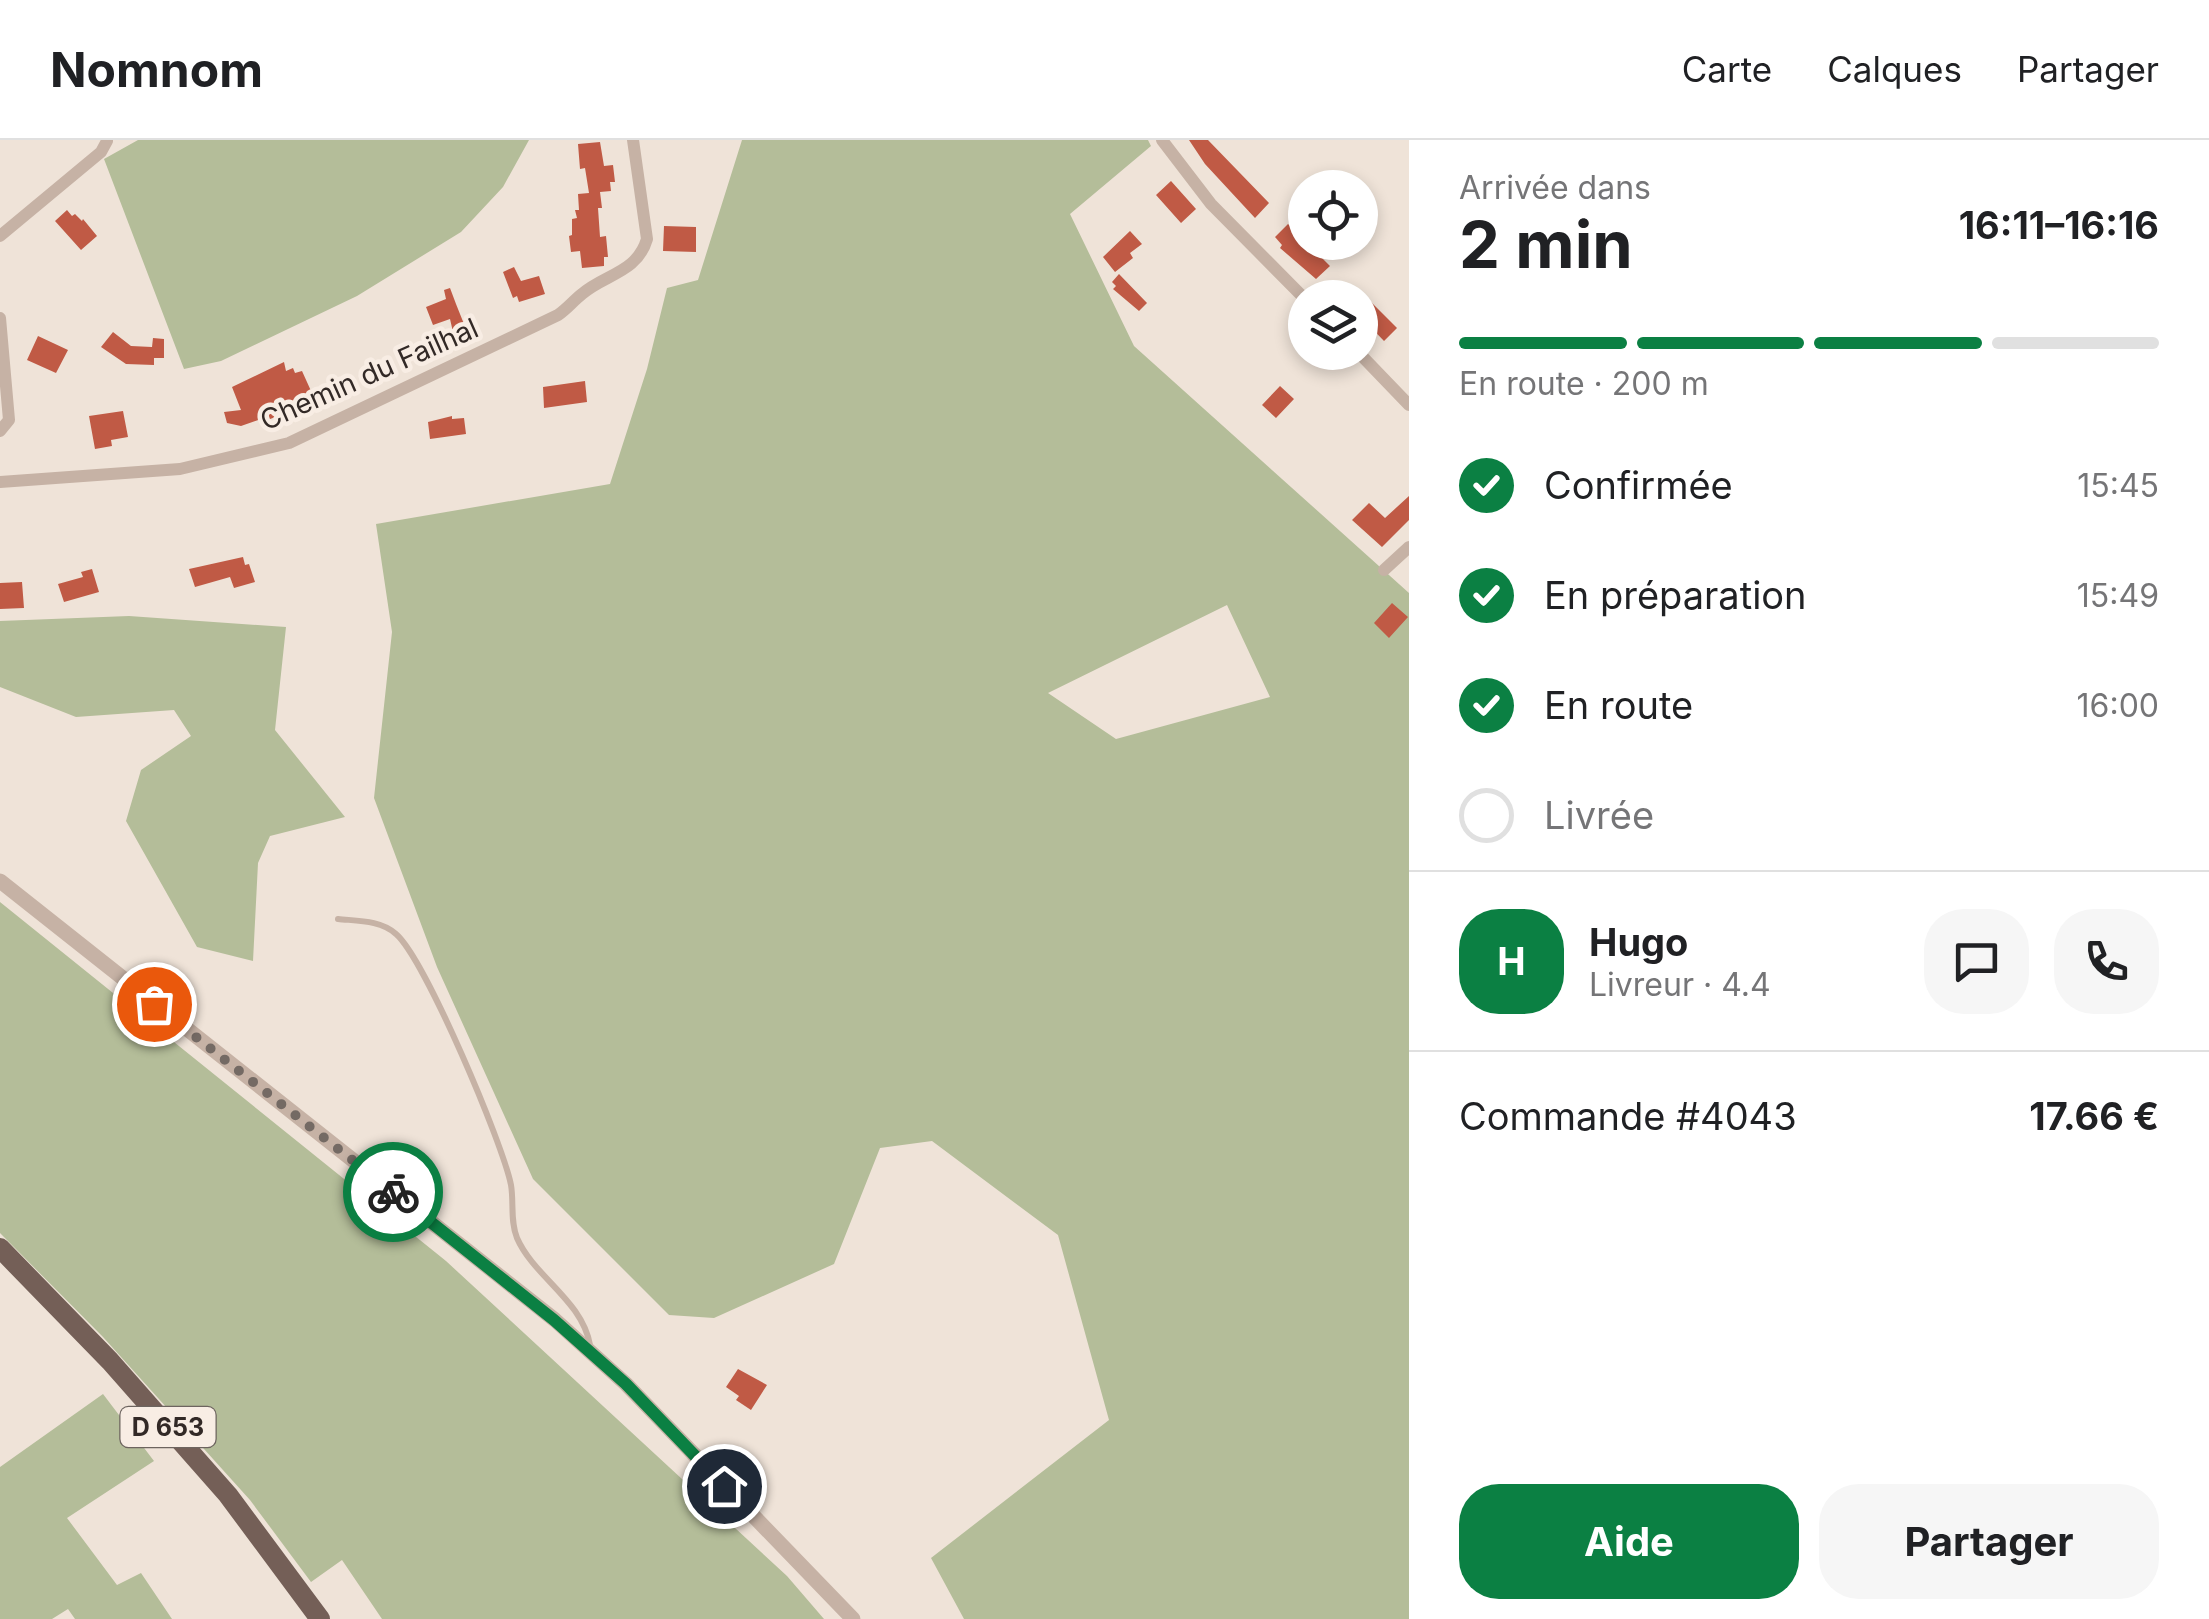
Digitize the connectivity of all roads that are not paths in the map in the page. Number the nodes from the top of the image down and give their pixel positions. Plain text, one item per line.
1 (107, 140) edge
2 (633, 140) edge
3 (1162, 140) edge
4 (0, 236) edge
5 (1288, 282) edge
6 (0, 318) edge
7 (1375, 370) edge
8 (1409, 405) edge
9 (0, 431) edge
10 (0, 482) edge
11 (1409, 547) edge
12 (1384, 570) dead end
13 (0, 882) edge
14 (338, 919) dead end
15 (0, 1248) edge
16 (592, 1353) junction
17 (320, 1619) edge
18 (853, 1619) edge

1 - 4 street
2 - 10 street, Chemin du Failhal
3 - 5 street
6 - 9 street
7 - 8 street
11 - 12 street
13 - 16 street
14 - 16 lane
15 - 17 main road, D 653
16 - 18 street

